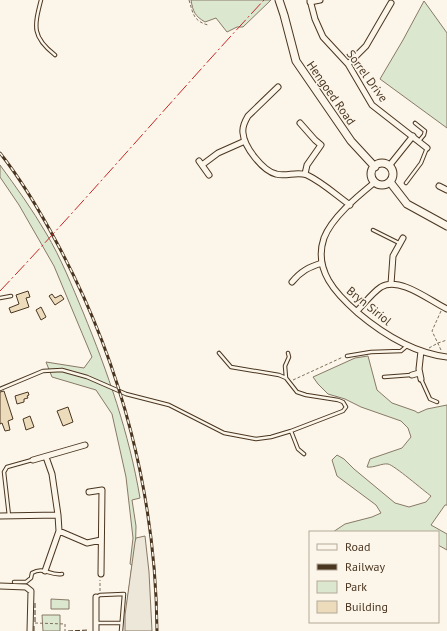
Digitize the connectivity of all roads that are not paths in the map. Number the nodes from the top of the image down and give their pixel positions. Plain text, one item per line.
1 (41, 0) edge
2 (279, 0) edge
3 (320, 0) edge
4 (310, 1) edge
5 (390, 3) dead end
6 (55, 55) dead end
7 (348, 64) junction
8 (278, 87) dead end
9 (300, 123) dead end
10 (415, 123) dead end
11 (413, 136) junction
12 (245, 141) junction
13 (419, 141) junction
14 (427, 148) joint
15 (389, 166) junction
16 (375, 167) junction
17 (305, 174) junction
18 (209, 175) dead end
19 (375, 182) junction
20 (390, 182) junction
21 (406, 183) dead end
22 (439, 186) dead end
23 (447, 190) edge
24 (350, 205) junction
25 (447, 226) edge
26 (374, 230) dead end
27 (403, 238) dead end
28 (400, 244) junction
29 (322, 263) junction
30 (292, 282) dead end
31 (391, 284) junction
32 (12, 296) dead end
33 (0, 298) edge
34 (445, 308) edge
35 (357, 312) junction
36 (408, 345) junction
37 (422, 351) junction
38 (219, 353) dead end
39 (288, 353) dead end
40 (347, 356) road end
41 (445, 357) edge
42 (419, 373) junction
43 (412, 375) joint
44 (384, 377) dead end
45 (422, 379) joint
46 (288, 380) junction
47 (0, 389) edge
48 (437, 402) dead end
49 (291, 431) junction
50 (85, 446) dead end
51 (304, 454) dead end
52 (46, 457) junction
53 (32, 460) joint
54 (89, 492) dead end
55 (58, 515) junction
56 (0, 516) edge
57 (9, 516) junction
58 (59, 531) junction
59 (101, 540) junction
60 (46, 571) junction
61 (62, 574) dead end
62 (101, 574) road end
63 (14, 582) dead end
64 (0, 586) edge
65 (99, 596) joint
66 (96, 623) junction
67 (121, 623) junction
68 (30, 631) edge
69 (96, 631) edge
70 (121, 631) edge

1 - 6 lane
2 - 16 street, Hengoed Road
3 - 4 street
4 - 7 street, Sorrel Drive
5 - 7 street
7 - 11 street, Sorrel Drive
8 - 12 street
9 - 17 street
10 - 13 lane
11 - 13 street, Sorrel Drive
11 - 15 street
12 - 17 street
12 - 18 street
13 - 14 street, Sorrel Drive
14 - 21 lane
15 - 16 street
15 - 20 street
16 - 19 street
17 - 24 street
19 - 20 street
19 - 24 street, Bryn Siriol
20 - 25 street
22 - 23 street
24 - 29 street, Bryn Siriol
26 - 28 lane
27 - 28 street
28 - 31 street
29 - 30 street
29 - 35 street, Bryn Siriol
31 - 34 street
31 - 35 street
32 - 33 lane
35 - 36 street, Bryn Siriol
36 - 37 street, Bryn Siriol
36 - 40 lane
37 - 41 street, Bryn Siriol
37 - 42 street
38 - 46 lane
39 - 46 lane
42 - 43 street
42 - 45 street
43 - 44 lane
45 - 48 lane
46 - 49 lane
47 - 49 lane
49 - 51 lane
50 - 52 street
52 - 53 street
52 - 55 street
53 - 57 lane
54 - 59 street
55 - 57 street
55 - 58 street
56 - 57 street
58 - 59 street
58 - 60 street
59 - 62 street
60 - 61 lane
60 - 63 lane
64 - 68 street
65 - 66 street
65 - 67 lane
66 - 67 lane
66 - 69 street
67 - 70 lane

